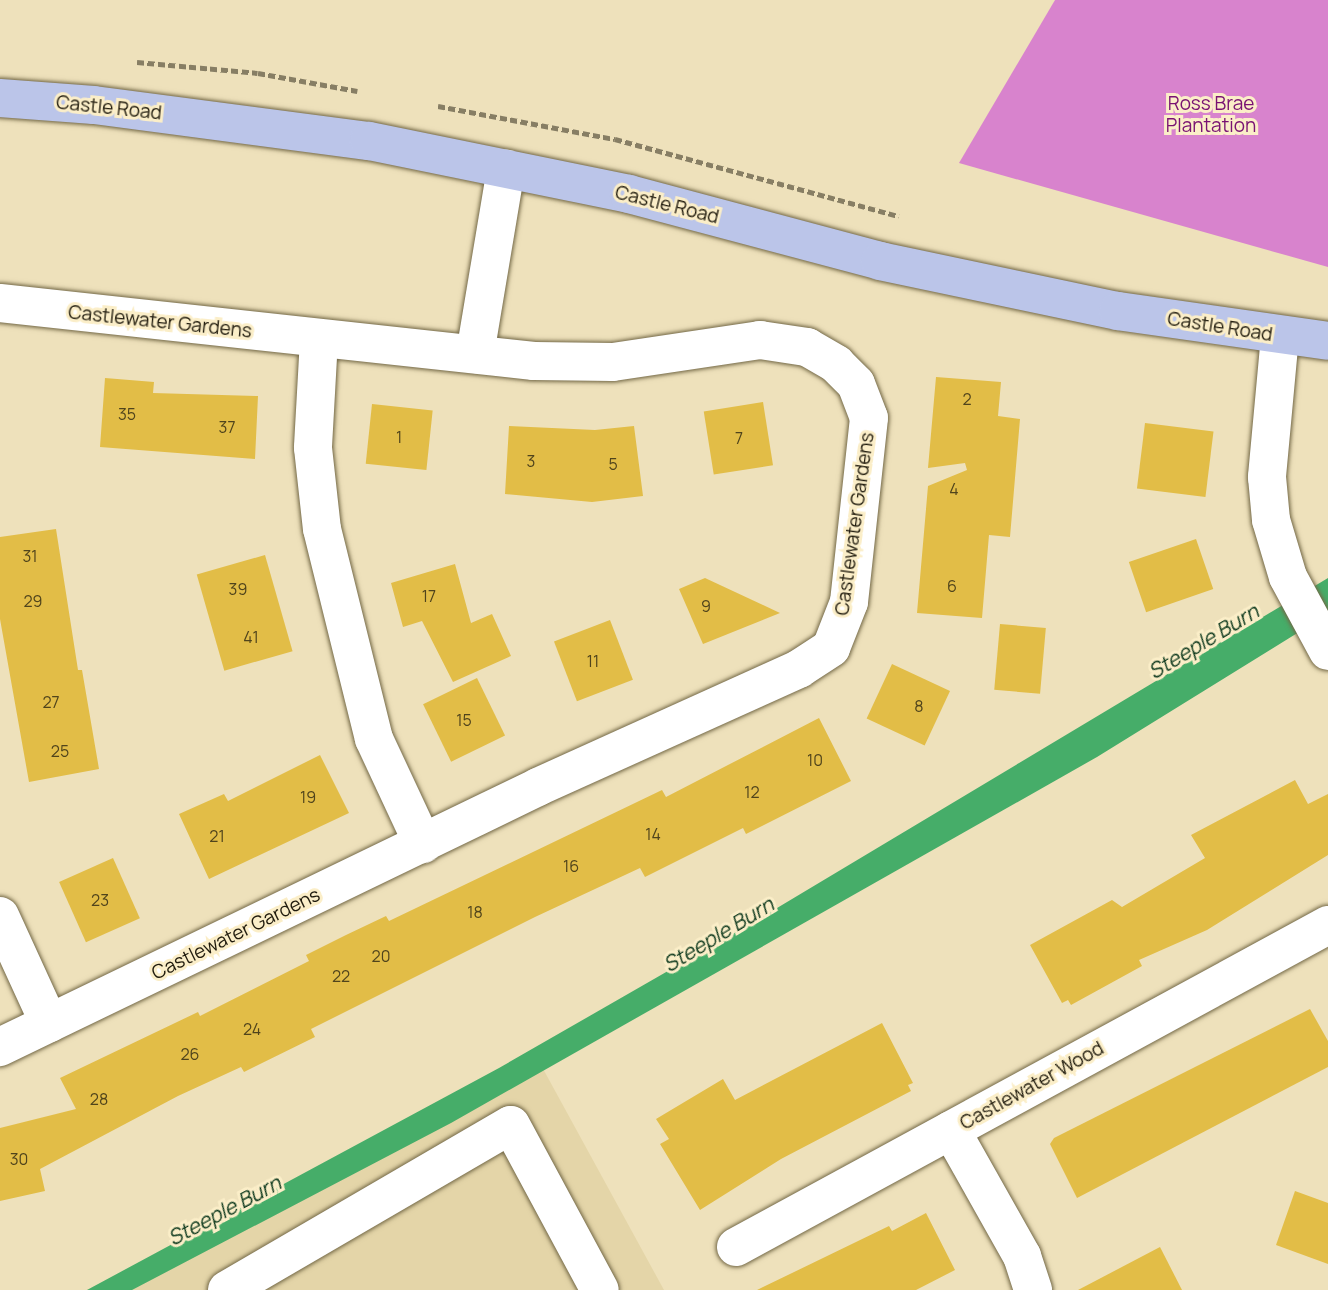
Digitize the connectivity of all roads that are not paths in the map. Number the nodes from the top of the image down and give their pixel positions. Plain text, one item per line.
1 (0, 98) edge
2 (506, 169) junction
3 (0, 303) edge
4 (1280, 336) junction
5 (320, 339) junction
6 (1328, 341) edge
7 (475, 354) junction
8 (1328, 651) edge
9 (423, 844) junction
10 (0, 916) edge
11 (1328, 925) edge
12 (50, 1023) junction
13 (0, 1047) edge
14 (951, 1130) junction
15 (736, 1247) dead end
16 (227, 1290) edge
17 (600, 1290) edge
18 (1033, 1290) edge

1 - 2 main road, Castle Road
2 - 4 main road, Castle Road
2 - 7 street
3 - 5 street, Castlewater Gardens
4 - 6 main road, Castle Road
4 - 8 street
5 - 7 street, Castlewater Gardens
5 - 9 street
7 - 9 street, Castlewater Gardens
9 - 12 street, Castlewater Gardens
10 - 12 street
11 - 14 street, Castlewater Wood
12 - 13 street, Castlewater Gardens
14 - 15 street, Castlewater Wood
14 - 18 street
16 - 17 street

